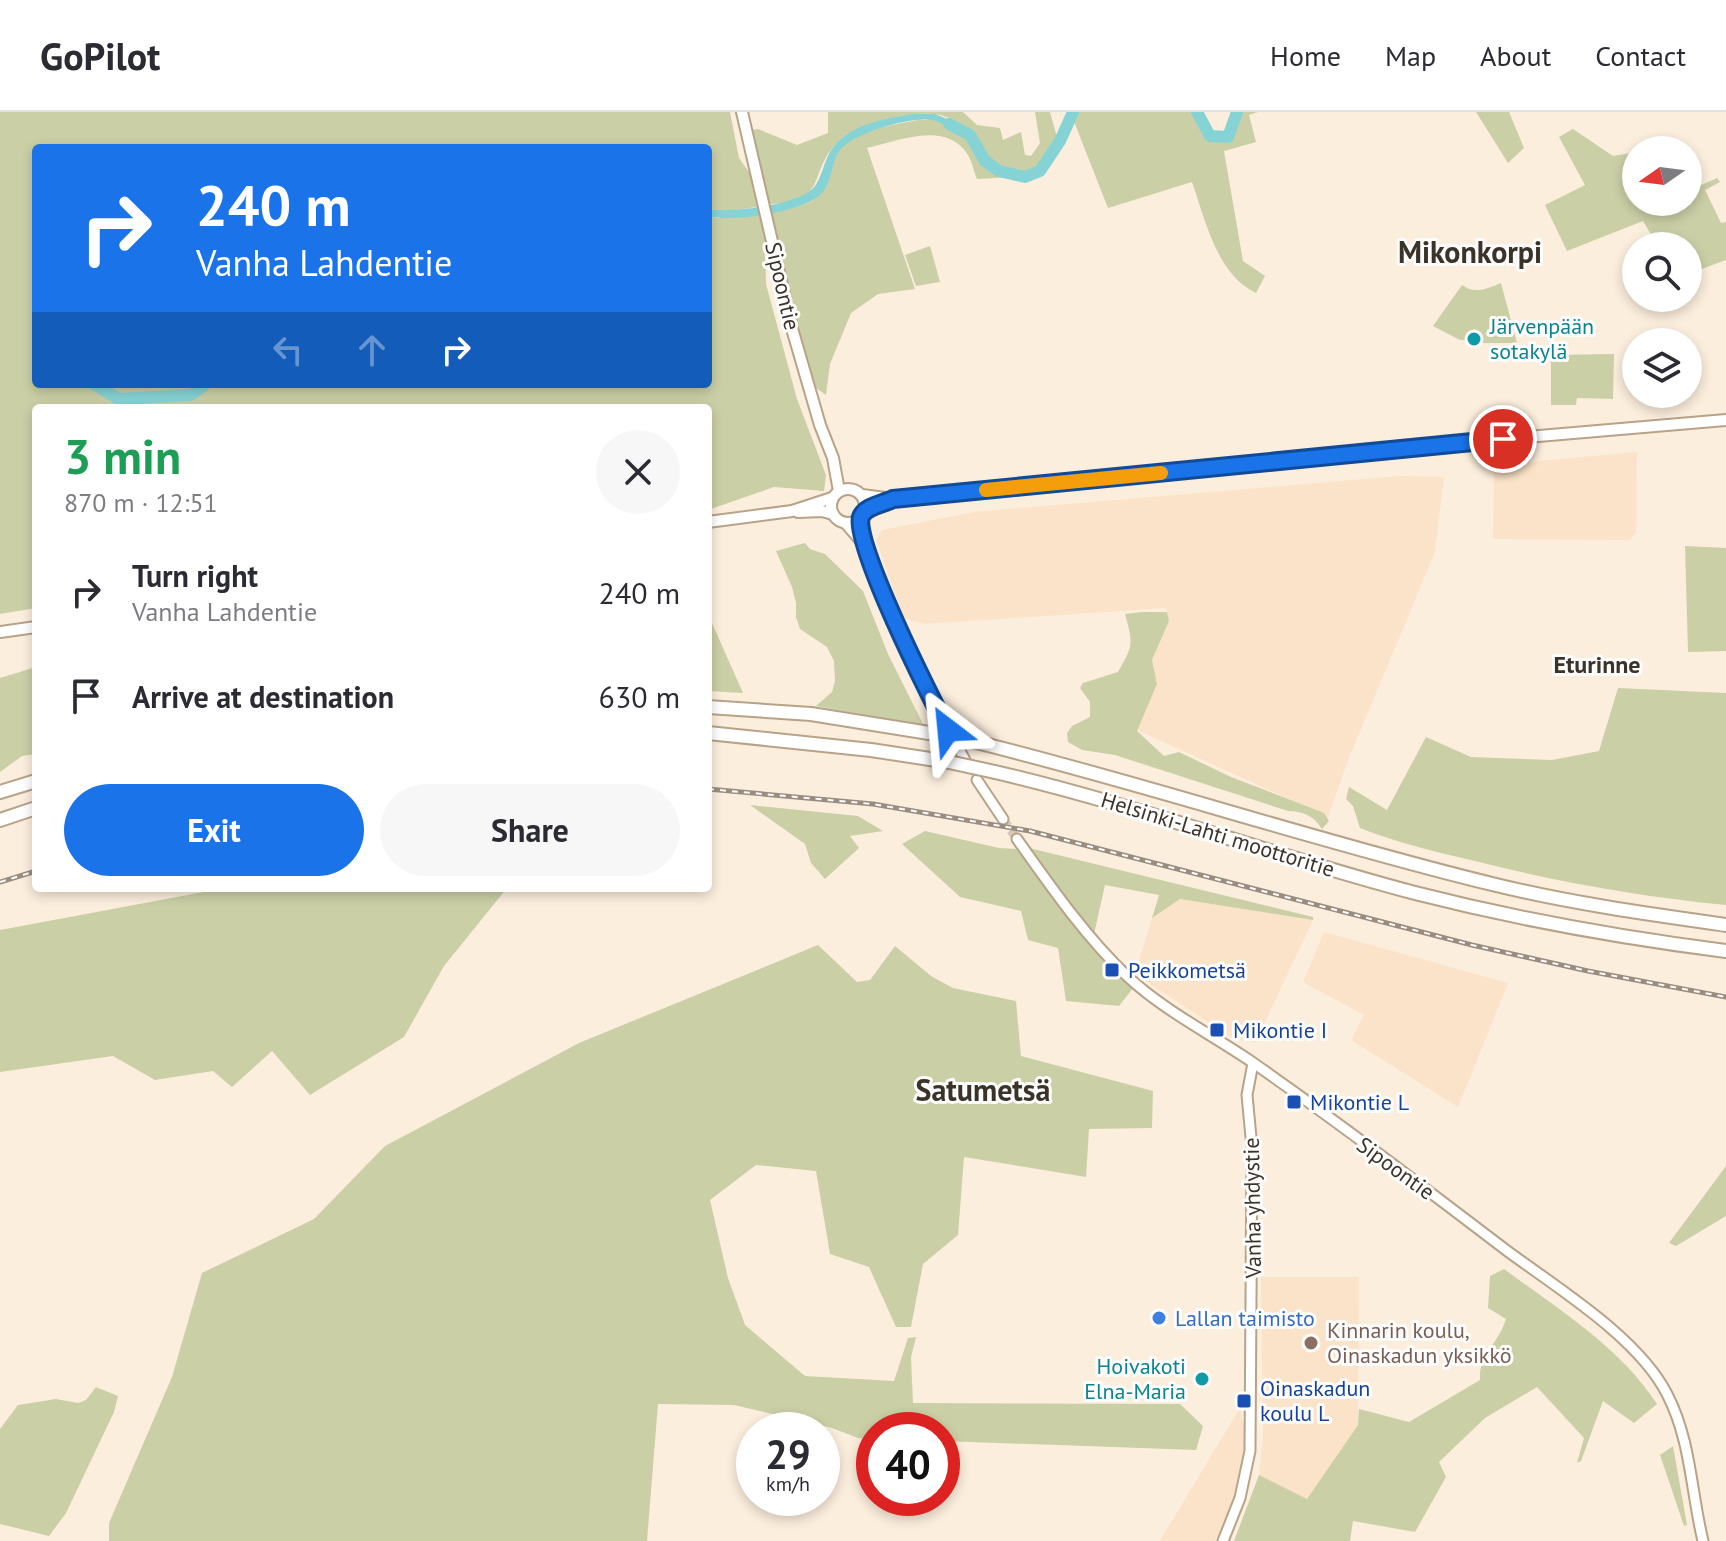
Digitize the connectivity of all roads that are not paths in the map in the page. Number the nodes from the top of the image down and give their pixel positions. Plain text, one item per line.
1 (742, 112) edge
2 (1726, 420) edge
3 (833, 458) junction
4 (858, 492) junction
5 (836, 494) junction
6 (893, 499) junction
7 (792, 511) junction
8 (833, 514) junction
9 (862, 515) junction
10 (712, 521) edge
11 (845, 523) junction
12 (866, 547) junction
13 (32, 628) edge
14 (0, 632) edge
15 (712, 707) edge
16 (948, 730) dead end
17 (712, 733) edge
18 (957, 745) dead end
19 (966, 762) dead end
20 (977, 780) dead end
21 (32, 782) edge
22 (0, 792) edge
23 (32, 809) edge
24 (1003, 819) tunnel mouth
25 (0, 820) edge
26 (1017, 839) tunnel mouth
27 (1726, 925) edge
28 (1726, 951) edge
29 (1253, 1063) junction
30 (1223, 1541) edge
31 (1703, 1541) edge

1 - 3 main road, Sipoontie
2 - 6 main road
3 - 4 main road, Sipoontie
3 - 5 main road, Sipoontie
4 - 5 main road
4 - 6 main road
4 - 9 main road
5 - 7 main road
5 - 8 main road
6 - 9 main road
7 - 8 main road
7 - 10 main road
8 - 11 main road
9 - 11 main road
9 - 12 street
11 - 12 street
12 - 16 street
13 - 14 main road
15 - 27 highway, Helsinki-Lahti moottoritie, bridge
17 - 28 highway, Helsinki-Lahti moottoritie, bridge
18 - 19 street
20 - 24 street
21 - 22 highway
23 - 25 highway
26 - 29 street, Sipoontie
29 - 30 street, Vanha yhdystie
29 - 31 street, Sipoontie

